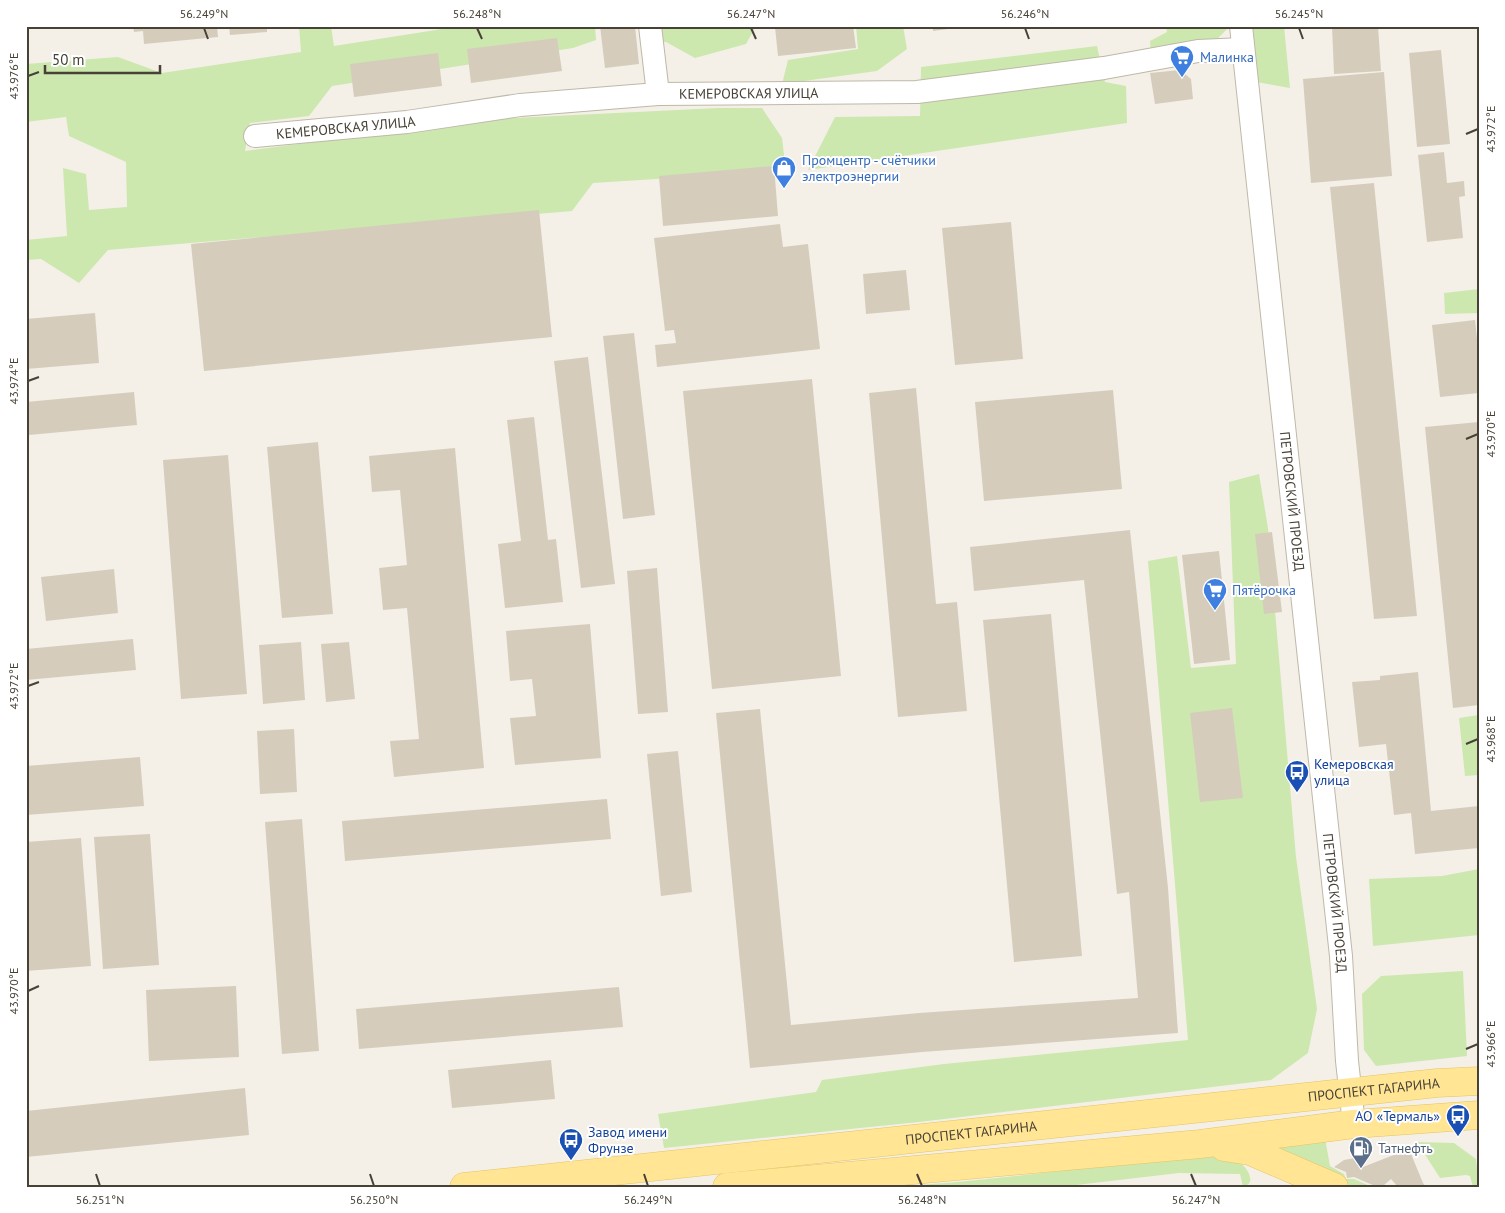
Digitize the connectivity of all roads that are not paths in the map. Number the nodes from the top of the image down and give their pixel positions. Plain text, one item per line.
1 (650, 26) edge
2 (1241, 26) edge
3 (1243, 49) junction
4 (658, 94) junction
5 (254, 136) dead end
6 (1479, 1082) edge
7 (1350, 1093) junction
8 (1479, 1115) edge
9 (1354, 1124) junction
10 (1200, 1144) junction
11 (464, 1187) edge
12 (727, 1187) edge
13 (1334, 1187) edge

1 - 4 street
2 - 3 street, ПЕТРОВСКИЙ ПРОЕЗД
3 - 4 street, КЕМЕРОВСКАЯ УЛИЦА
3 - 7 street, ПЕТРОВСКИЙ ПРОЕЗД
4 - 5 street, КЕМЕРОВСКАЯ УЛИЦА
6 - 7 main road, ПРОСПЕКТ ГАГАРИНА
7 - 9 street, ПЕТРОВСКИЙ ПРОЕЗД
7 - 11 main road, ПРОСПЕКТ ГАГАРИНА
8 - 9 main road
9 - 10 main road
10 - 12 main road
10 - 13 main road

